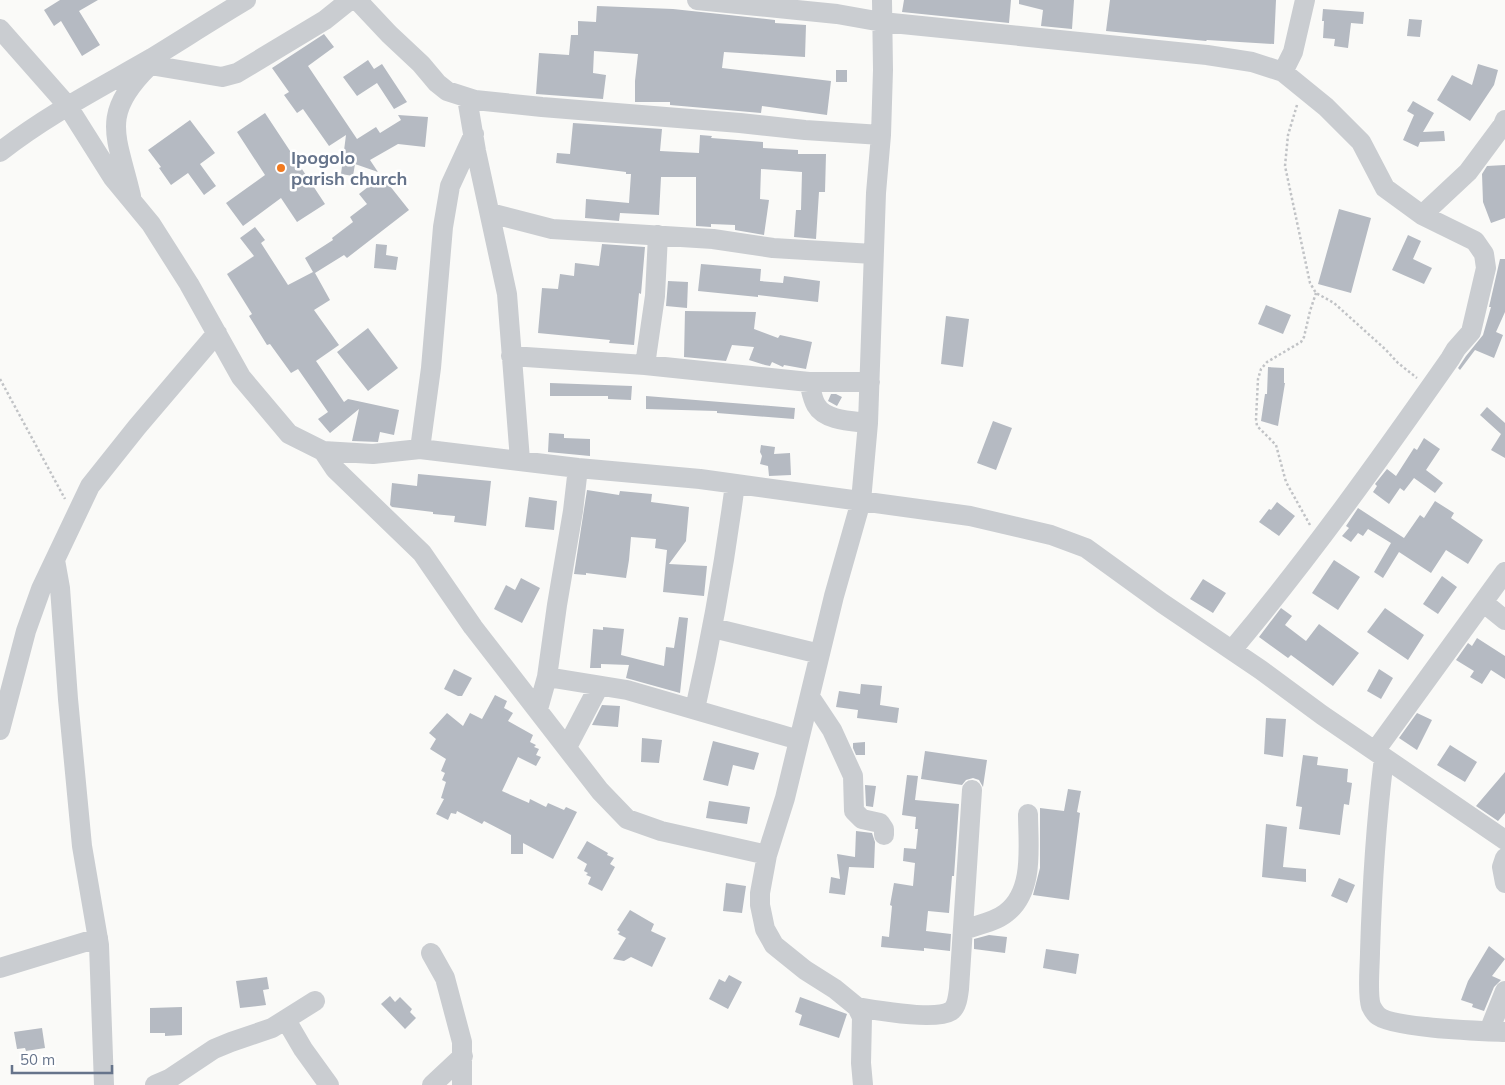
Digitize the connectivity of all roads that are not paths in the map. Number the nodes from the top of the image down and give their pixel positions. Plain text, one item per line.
1 (350, 0) edge
2 (357, 0) edge
3 (697, 0) edge
4 (882, 0) edge
5 (1305, 0) edge
6 (238, 2) edge
7 (882, 22) junction
8 (0, 29) edge
9 (151, 61) junction
10 (1283, 72) junction
11 (468, 98) junction
12 (67, 105) junction
13 (1505, 120) edge
14 (474, 134) junction
15 (882, 135) junction
16 (0, 152) edge
17 (133, 202) junction
18 (490, 213) junction
19 (1422, 215) junction
20 (658, 236) junction
21 (873, 254) junction
22 (218, 333) junction
23 (511, 356) junction
24 (645, 365) junction
25 (809, 382) junction
26 (870, 382) junction
27 (868, 423) junction
28 (420, 449) junction
29 (324, 451) junction
30 (520, 460) junction
31 (578, 468) junction
32 (735, 484) junction
33 (860, 501) junction
34 (54, 560) junction
35 (1505, 572) edge
36 (1484, 603) junction
37 (1505, 620) edge
38 (713, 628) junction
39 (1232, 650) junction
40 (820, 654) junction
41 (547, 677) junction
42 (599, 686) junction
43 (810, 697) junction
44 (538, 709) junction
45 (695, 709) junction
46 (0, 730) edge
47 (799, 740) junction
48 (567, 747) junction
49 (1380, 755) junction
50 (972, 790) dead end
51 (1028, 814) dead end
52 (884, 835) dead end
53 (1505, 840) edge
54 (767, 855) junction
55 (1505, 858) edge
56 (1505, 883) edge
57 (963, 930) junction
58 (98, 938) junction
59 (431, 954) dead end
60 (0, 968) edge
61 (1505, 992) edge
62 (315, 1000) dead end
63 (857, 1007) junction
64 (286, 1020) junction
65 (1497, 1031) edge
66 (463, 1056) junction
67 (104, 1085) edge
68 (154, 1085) edge
69 (330, 1085) edge
70 (432, 1085) edge
71 (462, 1085) edge
72 (863, 1085) edge

1 - 9 street
2 - 11 street
3 - 7 street
4 - 7 street
5 - 10 street
6 - 9 street
7 - 10 street
7 - 15 street
8 - 12 street
9 - 12 street
9 - 17 street
10 - 19 street
11 - 14 street
11 - 15 street
12 - 16 street
12 - 17 street
13 - 19 street
14 - 18 street
14 - 28 street
15 - 21 street
17 - 22 street
18 - 20 street
18 - 23 street
19 - 39 street
20 - 21 street
20 - 24 street
21 - 26 street
22 - 29 street
22 - 34 street
23 - 24 street
23 - 30 street
24 - 25 street
25 - 26 street
25 - 27 street
26 - 27 street
27 - 33 street
28 - 29 street
28 - 30 street
29 - 44 street
30 - 31 street
31 - 32 street
31 - 41 street
32 - 33 street
32 - 38 street
33 - 39 street
33 - 40 street
34 - 46 street
34 - 58 street
35 - 36 street
36 - 37 street
36 - 49 street
38 - 40 street
38 - 45 street
39 - 49 street
40 - 43 street
41 - 42 street
41 - 44 street
42 - 45 street
42 - 48 street
43 - 47 street
43 - 52 street
44 - 48 street
45 - 47 street
47 - 54 street
48 - 54 street
49 - 53 street
49 - 65 street
50 - 57 street
51 - 57 street
54 - 63 street
55 - 56 street
57 - 63 street
58 - 60 street
58 - 67 street
59 - 66 street
61 - 65 street
62 - 64 street
63 - 72 street
64 - 68 street
64 - 69 street
66 - 70 street
66 - 71 street

